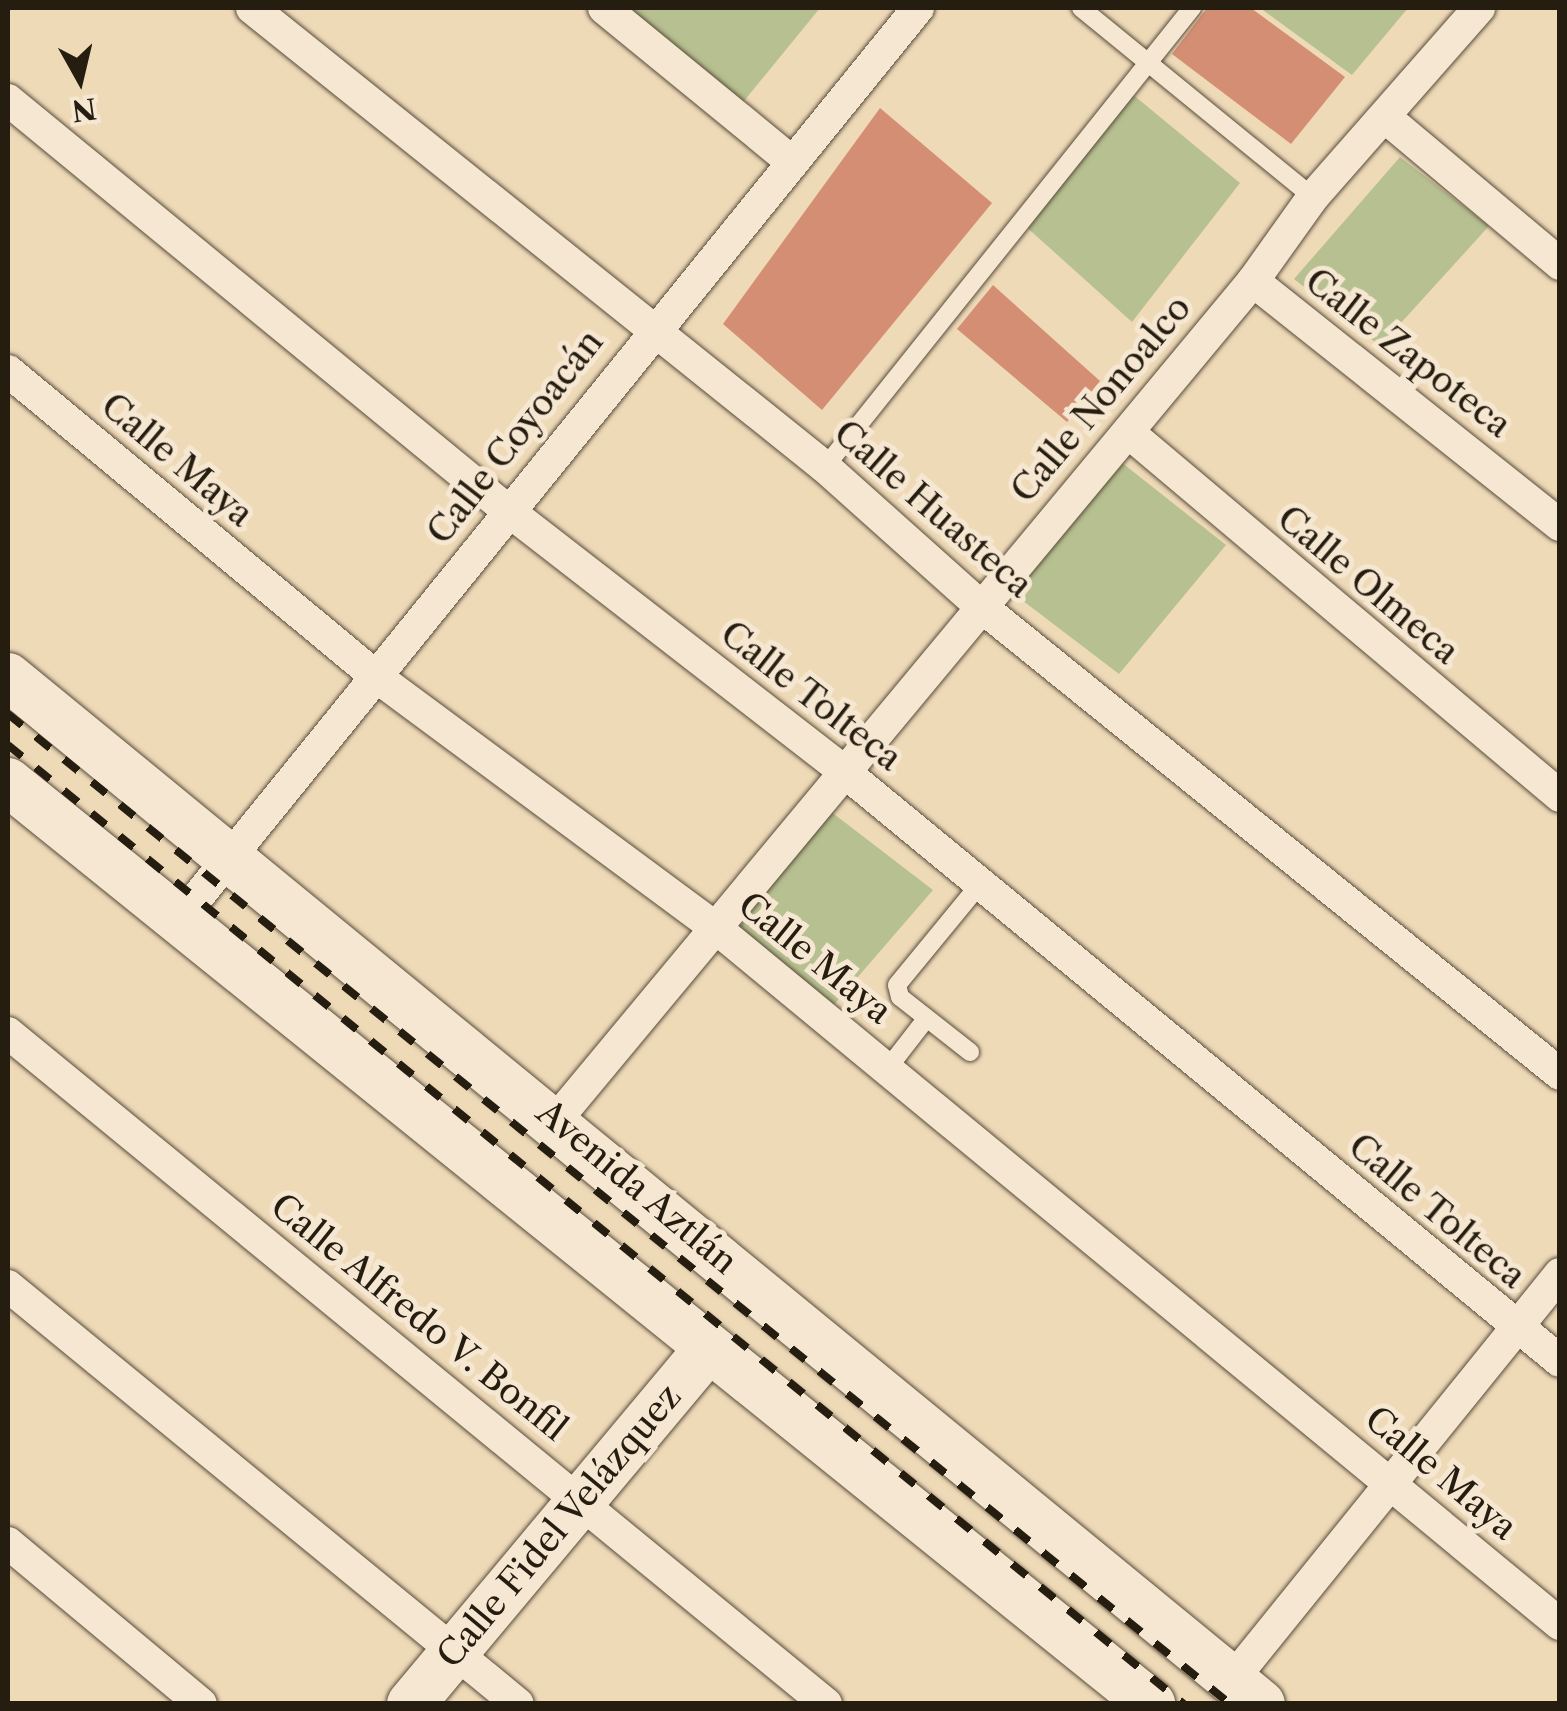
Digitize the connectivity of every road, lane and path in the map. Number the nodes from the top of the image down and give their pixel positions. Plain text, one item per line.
1 (252, 8) edge
2 (604, 8) edge
3 (918, 8) edge
4 (1081, 8) edge
5 (1192, 8) edge
6 (1479, 8) edge
7 (1150, 60) junction
8 (8, 100) edge
9 (1386, 117) junction
10 (790, 160) junction
11 (1313, 198) junction
12 (1560, 264) edge
13 (1253, 281) junction
14 (651, 329) junction
15 (8, 371) edge
16 (1128, 432) junction
17 (826, 467) junction
18 (506, 509) junction
19 (1560, 526) edge
20 (978, 604) junction
21 (8, 677) edge
22 (378, 678) junction
23 (840, 769) junction
24 (8, 782) edge
25 (1560, 796) edge
26 (228, 857) junction
27 (980, 884) junction
28 (178, 920) junction
29 (710, 924) junction
30 (926, 1019) junction
31 (8, 1032) edge
32 (970, 1052) dead end
33 (888, 1068) junction
34 (1560, 1074) edge
35 (556, 1120) junction
36 (1560, 1274) edge
37 (8, 1286) edge
38 (1516, 1328) junction
39 (707, 1350) junction
40 (1560, 1361) edge
41 (1392, 1484) junction
42 (579, 1500) junction
43 (8, 1543) edge
44 (1560, 1624) edge
45 (454, 1652) junction
46 (1246, 1692) edge
47 (201, 1704) edge
48 (411, 1704) edge
49 (518, 1704) edge
50 (826, 1704) edge
51 (1151, 1704) edge

1 - 14 street, Calle Huasteca
2 - 10 street
3 - 10 street, Calle Coyoacán
4 - 7 lane
5 - 7 lane
6 - 9 street, Calle Nonoalco
7 - 11 lane
7 - 17 lane
8 - 18 street, Calle Tolteca
9 - 11 street, Calle Nonoalco
9 - 12 street
10 - 14 street, Calle Coyoacán
11 - 13 street, Calle Nonoalco
13 - 16 street, Calle Nonoalco
13 - 19 street, Calle Zapoteca
14 - 17 street, Calle Huasteca
14 - 18 street, Calle Coyoacán
15 - 22 street, Calle Maya
16 - 20 street, Calle Nonoalco
16 - 25 street, Calle Olmeca
17 - 20 street, Calle Huasteca
18 - 22 street, Calle Coyoacán
18 - 23 street, Calle Tolteca
20 - 23 street, Calle Nonoalco
20 - 34 street, Calle Huasteca
21 - 26 main road, Avenida Aztlán
22 - 26 street, Calle Coyoacán
22 - 29 street, Calle Maya
23 - 27 street, Calle Tolteca
23 - 29 street, Calle Nonoalco
24 - 28 main road
26 - 28 street, Calle Coyoacán
26 - 35 main road, Avenida Aztlán
27 - 30 lane
27 - 38 street, Calle Tolteca
28 - 39 main road
29 - 33 street, Calle Maya
29 - 35 street, Calle Nonoalco
30 - 32 lane
30 - 33 lane
31 - 42 street, Calle Alfredo V. Bonfil
33 - 41 street, Calle Maya
35 - 46 main road, Avenida Aztlán
36 - 38 street
37 - 45 street
38 - 40 street, Calle Tolteca
38 - 41 street
39 - 42 main road, Calle Fidel Velázquez
39 - 51 main road
41 - 44 street, Calle Maya
41 - 46 street
42 - 45 main road, Calle Fidel Velázquez
42 - 50 street, Calle Alfredo V. Bonfil
43 - 47 street
45 - 48 main road, Calle Fidel Velázquez
45 - 49 street

